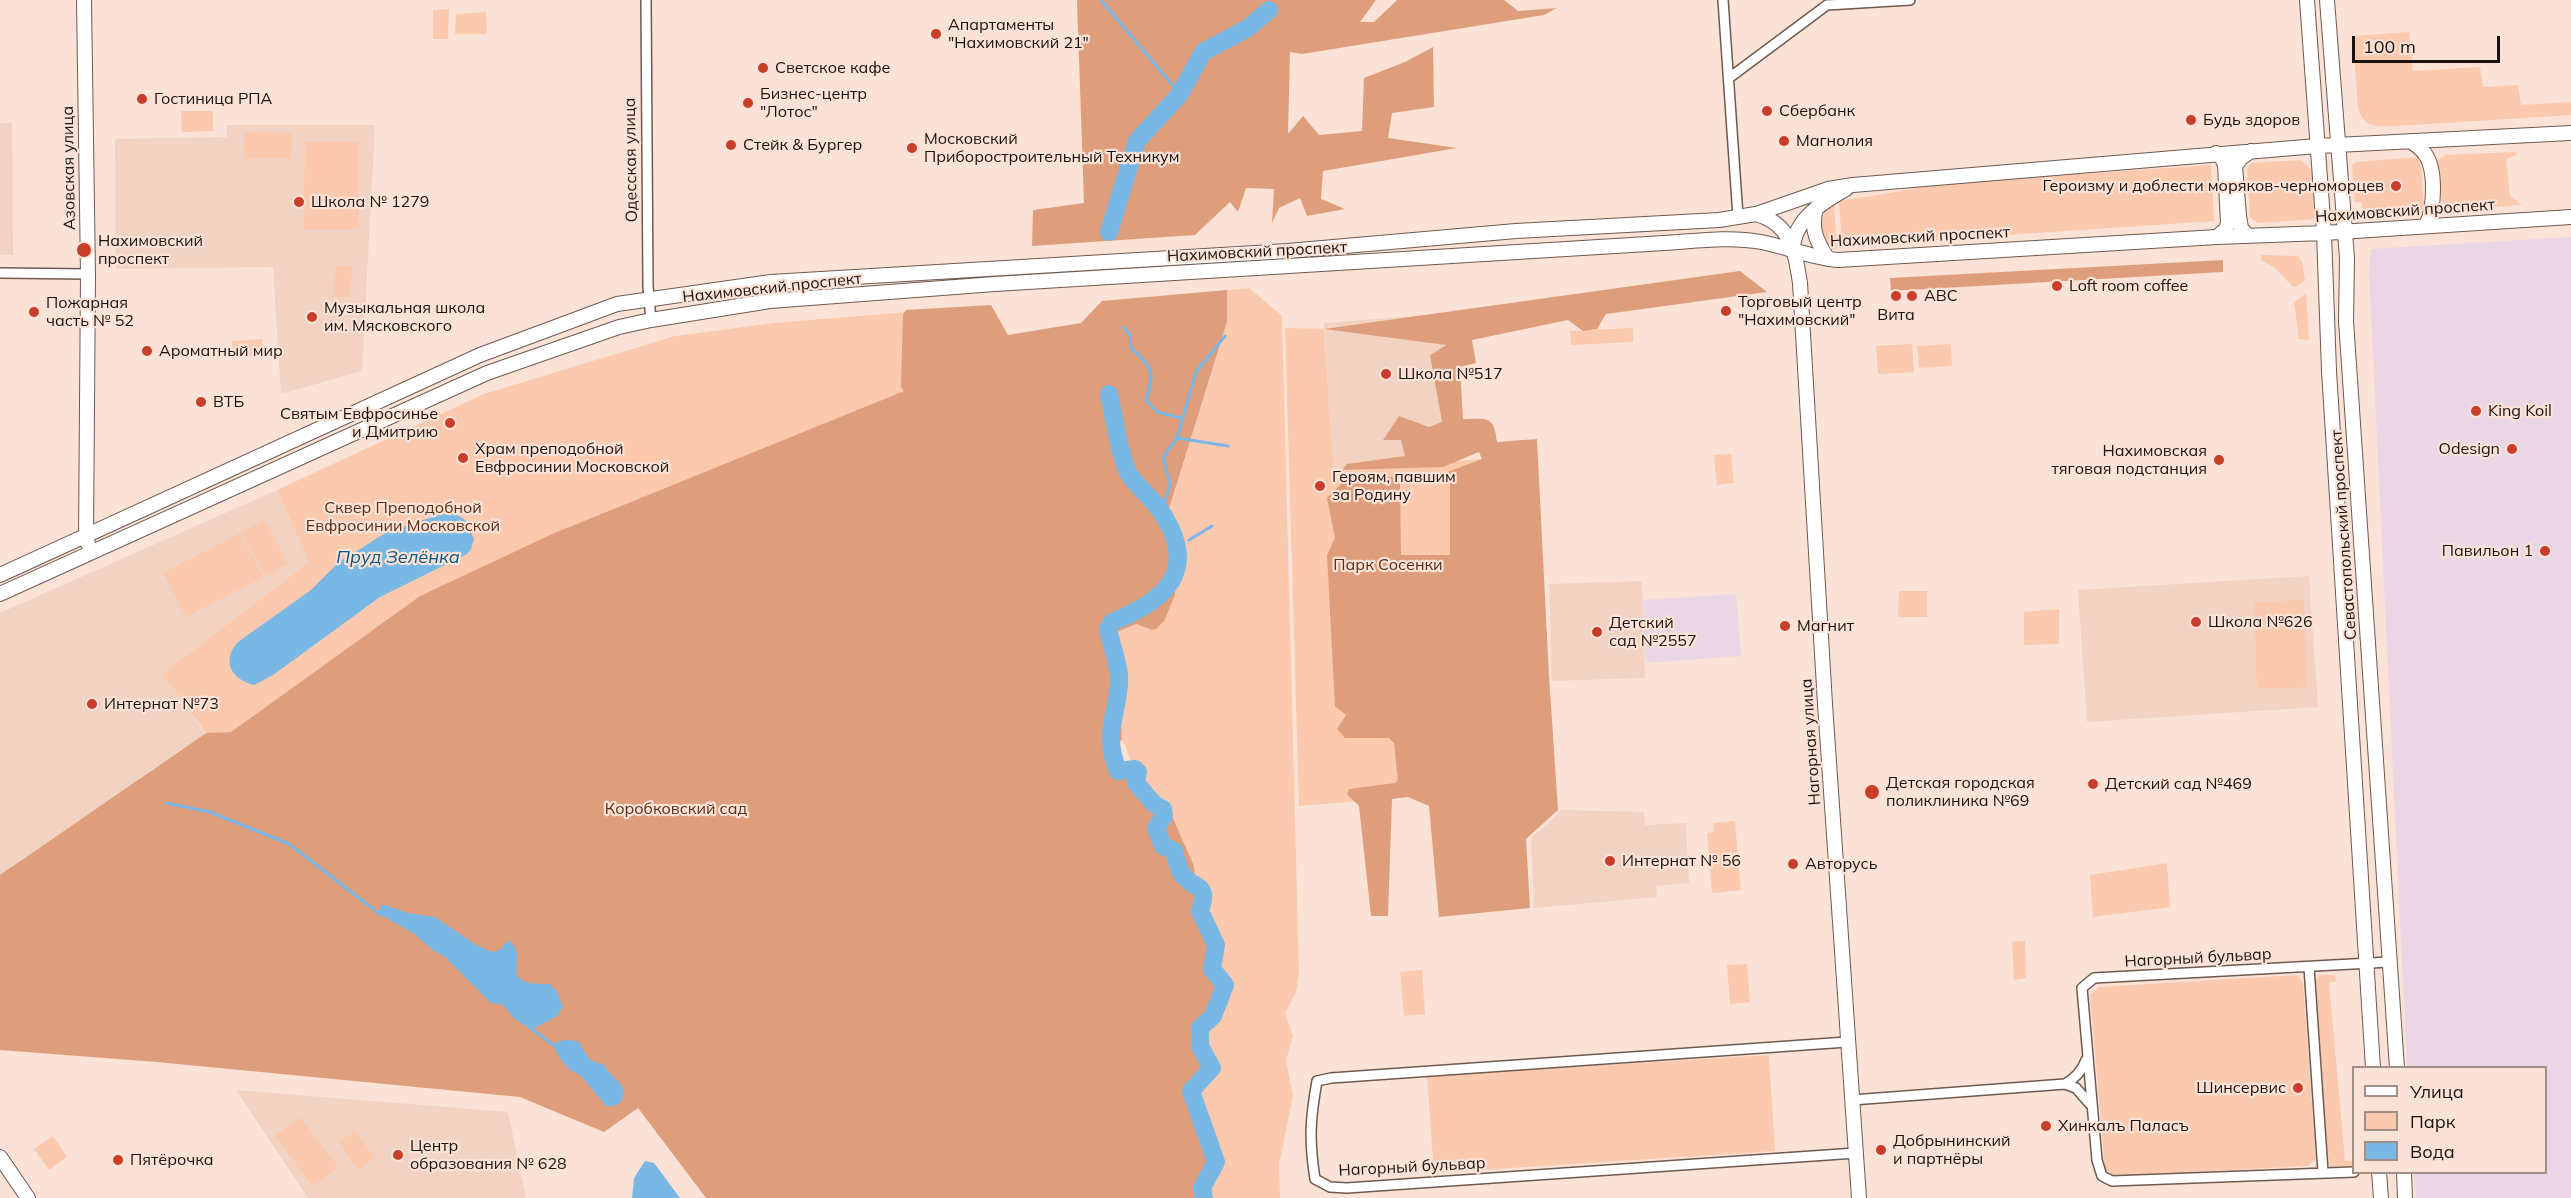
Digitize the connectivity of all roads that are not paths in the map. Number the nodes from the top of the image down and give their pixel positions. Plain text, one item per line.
1 (84, 0) edge
2 (646, 0) edge
3 (1723, 0) edge
4 (1910, 0) edge
5 (2307, 0) edge
6 (2327, 0) edge
7 (1729, 78) junction
8 (2571, 133) edge
9 (2410, 141) junction
10 (2338, 145) junction
11 (2317, 146) junction
12 (2251, 151) junction
13 (2216, 153) junction
14 (1853, 185) junction
15 (1816, 208) junction
16 (1756, 214) junction
17 (1738, 217) junction
18 (2571, 217) edge
19 (2426, 225) junction
20 (2346, 232) junction
21 (2324, 233) junction
22 (2247, 235) junction
23 (2217, 237) junction
24 (1751, 241) junction
25 (1793, 249) junction
26 (1826, 259) junction
27 (0, 273) edge
28 (87, 274) junction
29 (1800, 283) junction
30 (649, 299) junction
31 (651, 320) junction
32 (86, 537) junction
33 (90, 552) junction
34 (0, 575) edge
35 (0, 594) edge
36 (2390, 962) junction
37 (2366, 964) junction
38 (2309, 967) junction
39 (1848, 1042) junction
40 (2087, 1058) junction
41 (2373, 1066) edge
42 (2397, 1066) edge
43 (2065, 1084) junction
44 (1852, 1100) junction
45 (2092, 1106) junction
46 (1856, 1153) junction
47 (0, 1157) edge
48 (2323, 1172) junction
49 (2352, 1172) edge
50 (2379, 1174) edge
51 (2404, 1174) edge
52 (28, 1198) edge
53 (1859, 1198) edge
54 (2381, 1198) edge
55 (2405, 1198) edge

1 - 28 main road, Азовская улица
2 - 30 street, Одесская улица
3 - 7 street
4 - 7 street
5 - 11 main road, Севастопольский проспект
6 - 10 main road, Севастопольский проспект
7 - 17 street
8 - 9 main road, Нахимовский проспект
9 - 10 main road, Нахимовский проспект
9 - 19 main road
10 - 11 main road, Нахимовский проспект
10 - 20 main road, Севастопольский проспект
11 - 12 main road, Нахимовский проспект
11 - 21 main road, Севастопольский проспект
12 - 13 main road, Нахимовский проспект
12 - 22 main road
13 - 14 main road, Нахимовский проспект
13 - 23 main road
14 - 15 main road, Нахимовский проспект
14 - 16 main road, Нахимовский проспект
15 - 25 main road
15 - 26 main road
16 - 17 main road, Нахимовский проспект
16 - 25 main road, Нагорная улица
17 - 30 main road, Нахимовский проспект
18 - 19 main road, Нахимовский проспект
19 - 20 main road, Нахимовский проспект
20 - 21 main road, Нахимовский проспект
20 - 36 main road, Севастопольский проспект
21 - 22 main road, Нахимовский проспект
21 - 37 main road, Севастопольский проспект
22 - 23 main road, Нахимовский проспект
23 - 26 main road, Нахимовский проспект
24 - 25 main road, Нахимовский проспект
24 - 29 main road
24 - 31 main road, Нахимовский проспект
25 - 26 main road, Нахимовский проспект
25 - 29 main road, Нагорная улица
26 - 29 main road
27 - 28 street
28 - 32 main road, Азовская улица
29 - 39 main road, Нагорная улица
30 - 31 street, Одесская улица
30 - 32 main road, Нахимовский проспект
31 - 33 main road, Нахимовский проспект
32 - 33 main road, Азовская улица
32 - 34 main road, Нахимовский проспект
33 - 35 main road, Нахимовский проспект
36 - 37 street, Нагорный бульвар
36 - 42 main road, Севастопольский проспект
37 - 38 street, Нагорный бульвар
37 - 41 main road, Севастопольский проспект
38 - 40 street, Нагорный бульвар
38 - 48 street
39 - 44 main road, Нагорная улица
39 - 46 street, Нагорный бульвар
40 - 43 street
40 - 45 street, Нагорный бульвар
43 - 44 street
43 - 45 street
44 - 46 main road, Нагорная улица
45 - 48 street, Нагорный бульвар
46 - 53 main road, Нагорная улица
47 - 52 main road
48 - 49 street, Нагорный бульвар
50 - 54 main road
51 - 55 main road

